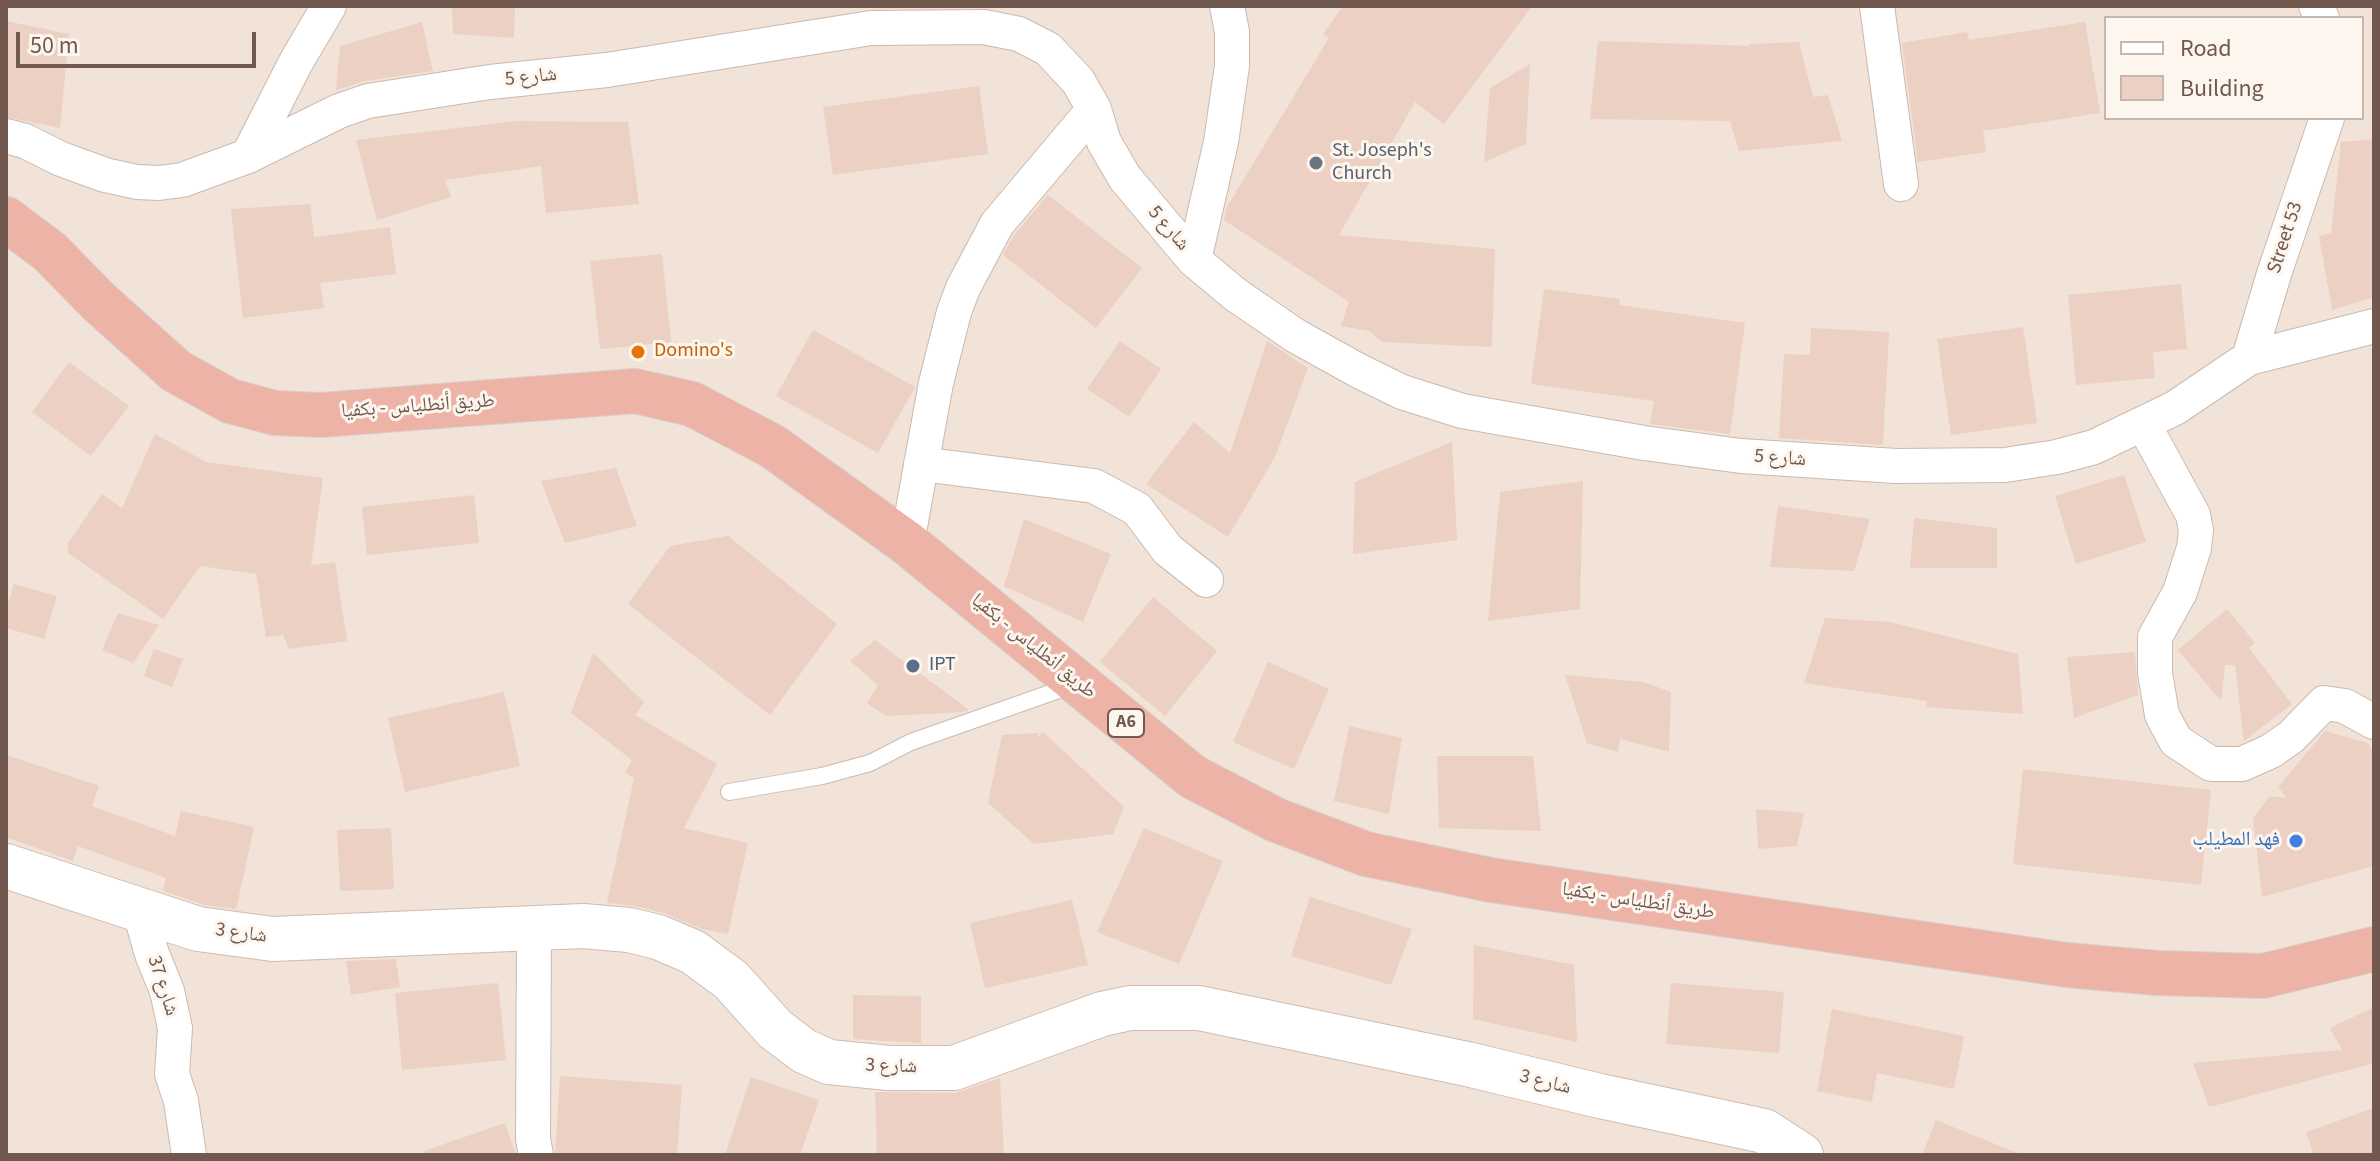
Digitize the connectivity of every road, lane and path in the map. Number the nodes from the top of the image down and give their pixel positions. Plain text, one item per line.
1 (329, 6) edge
2 (1227, 6) edge
3 (1877, 6) edge
4 (1094, 109) junction
5 (2326, 120) edge
6 (6, 136) edge
7 (248, 156) junction
8 (1901, 184) dead end
9 (6, 219) edge
10 (1194, 260) junction
11 (2374, 326) edge
12 (2249, 358) junction
13 (2144, 425) junction
14 (921, 464) junction
15 (907, 543) junction
16 (1206, 580) dead end
17 (1079, 683) junction
18 (2374, 722) edge
19 (729, 792) dead end
20 (6, 866) edge
21 (148, 912) junction
22 (534, 927) junction
23 (2374, 949) edge
24 (189, 1155) edge
25 (536, 1155) edge
26 (1801, 1155) edge

1 - 7 street
2 - 10 street
3 - 8 street
4 - 7 street, شارع 5
4 - 10 street, شارع 5
4 - 14 street
5 - 12 street, Street 53
6 - 7 street, شارع 5
9 - 15 highway, طريق أنطلياس - بكفيا / A6
10 - 13 street, شارع 5
11 - 12 street, شارع 5
12 - 13 street, شارع 5
13 - 18 street
14 - 15 street
14 - 16 street
15 - 17 highway, طريق أنطلياس - بكفيا / A6
17 - 19 lane
17 - 23 highway, طريق أنطلياس - بكفيا / A6
20 - 21 street, شارع 3
21 - 22 street, شارع 3
21 - 24 street, شارع 37
22 - 25 street
22 - 26 street, شارع 3

